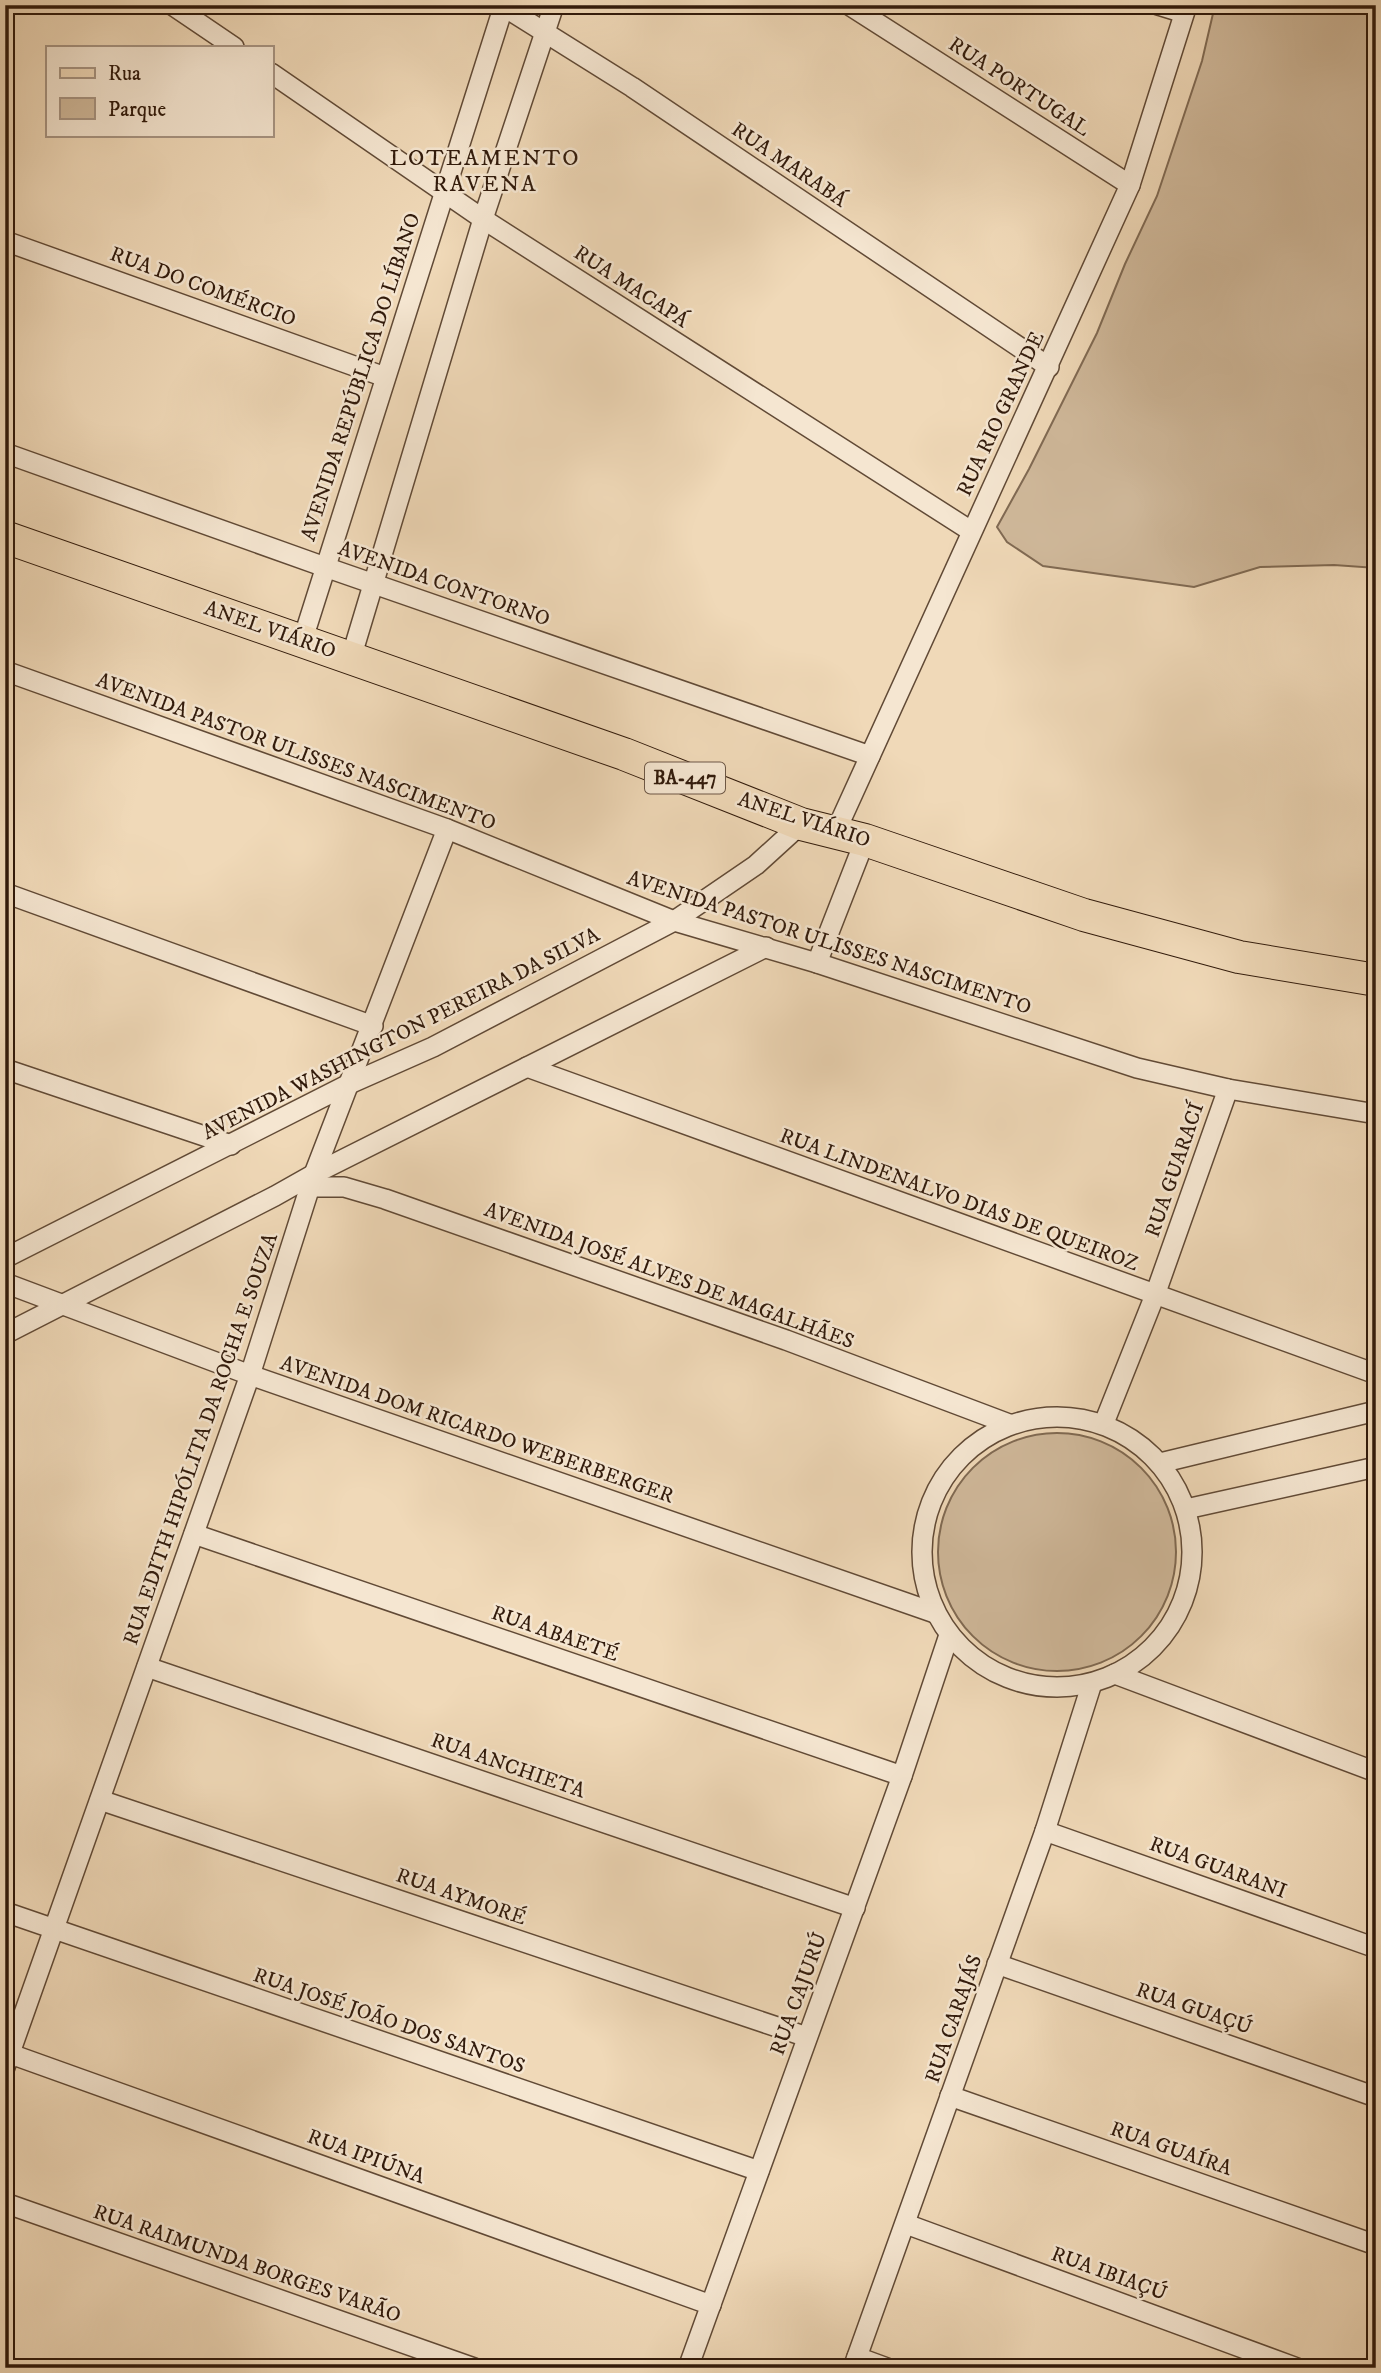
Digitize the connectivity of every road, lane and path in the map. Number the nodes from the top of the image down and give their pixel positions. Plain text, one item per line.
1 (172, 5) edge
2 (554, 5) edge
3 (849, 5) edge
4 (1158, 5) edge
5 (503, 6) edge
6 (1185, 9) edge
7 (546, 31) junction
8 (233, 46) edge
9 (273, 74) edge
10 (1130, 185) junction
11 (444, 191) junction
12 (483, 219) junction
13 (5, 241) edge
14 (1049, 367) junction
15 (385, 377) junction
16 (5, 453) edge
17 (971, 531) junction
18 (5, 537) edge
19 (325, 567) junction
20 (373, 583) junction
21 (302, 642) junction
22 (351, 659) junction
23 (5, 671) edge
24 (870, 756) junction
25 (801, 824) junction
26 (447, 829) junction
27 (850, 836) junction
28 (5, 893) edge
29 (674, 921) junction
30 (766, 947) junction
31 (817, 963) junction
32 (1376, 980) edge
33 (373, 1027) junction
34 (527, 1068) junction
35 (5, 1069) edge
36 (346, 1085) junction
37 (1228, 1089) junction
38 (1376, 1114) edge
39 (231, 1145) junction
40 (312, 1180) junction
41 (5, 1258) edge
42 (5, 1283) edge
43 (1155, 1295) junction
44 (62, 1305) junction
45 (5, 1334) edge
46 (1376, 1374) edge
47 (250, 1375) junction
48 (1376, 1411) edge
49 (1104, 1423) junction
50 (1009, 1424) junction
51 (1160, 1463) junction
52 (1376, 1467) edge
53 (1186, 1508) junction
54 (194, 1534) junction
55 (935, 1613) junction
56 (948, 1635) junction
57 (147, 1667) junction
58 (1115, 1674) junction
59 (1092, 1683) junction
60 (1376, 1772) edge
61 (902, 1776) junction
62 (100, 1800) junction
63 (1045, 1831) junction
64 (855, 1908) junction
65 (5, 1912) edge
66 (54, 1931) junction
67 (1376, 1948) edge
68 (997, 1964) junction
69 (807, 2038) junction
70 (7, 2058) edge
71 (950, 2096) junction
72 (1376, 2097) edge
73 (759, 2171) junction
74 (5, 2203) edge
75 (906, 2224) junction
76 (1376, 2245) edge
77 (711, 2305) junction
78 (855, 2362) edge
79 (5, 2366) edge
80 (11, 2368) edge
81 (474, 2368) edge
82 (688, 2368) edge
83 (887, 2368) edge
84 (1297, 2368) edge

1 - 8 street
2 - 7 street
3 - 10 street, RUA PORTUGAL
4 - 6 street
5 - 7 street, RUA MARABÁ
5 - 11 street, AVENIDA REPÚBLICA DO LÍBANO
6 - 10 street, RUA RIO GRANDE
7 - 12 street
7 - 14 street, RUA MARABÁ
9 - 11 street, RUA MACAPÁ
10 - 14 street, RUA RIO GRANDE
11 - 12 street, RUA MACAPÁ
11 - 15 street, AVENIDA REPÚBLICA DO LÍBANO
12 - 17 street, RUA MACAPÁ
12 - 20 street
13 - 15 street, RUA DO COMÉRCIO
14 - 17 street, RUA RIO GRANDE
15 - 19 street, AVENIDA REPÚBLICA DO LÍBANO
16 - 19 street, AVENIDA CONTORNO
17 - 24 street, RUA RIO GRANDE
18 - 21 main road, ANEL VIÁRIO / BA-447
19 - 20 street, AVENIDA CONTORNO
19 - 21 street, AVENIDA REPÚBLICA DO LÍBANO
20 - 22 street
20 - 24 street, AVENIDA CONTORNO
21 - 22 main road, ANEL VIÁRIO / BA-447
22 - 25 main road, ANEL VIÁRIO / BA-447
23 - 26 street, AVENIDA PASTOR ULISSES NASCIMENTO
24 - 27 street, RUA RIO GRANDE
25 - 27 main road, ANEL VIÁRIO / BA-447
25 - 29 street, AVENIDA WASHINGTON PEREIRA DA SILVA
26 - 29 street, AVENIDA PASTOR ULISSES NASCIMENTO
26 - 33 street, RUA EDITH HIPÓLITA DA ROCHA E SOUZA
27 - 31 street, RUA RIO GRANDE
27 - 32 main road, ANEL VIÁRIO / BA-447
28 - 33 street
29 - 30 street, AVENIDA PASTOR ULISSES NASCIMENTO
29 - 36 street, AVENIDA WASHINGTON PEREIRA DA SILVA
30 - 31 street, AVENIDA PASTOR ULISSES NASCIMENTO
30 - 34 street
31 - 37 street, AVENIDA PASTOR ULISSES NASCIMENTO
33 - 36 street, RUA EDITH HIPÓLITA DA ROCHA E SOUZA
34 - 40 street
34 - 43 street, RUA LINDENALVO DIAS DE QUEIROZ
35 - 39 street
36 - 39 street, AVENIDA WASHINGTON PEREIRA DA SILVA
36 - 40 street, RUA EDITH HIPÓLITA DA ROCHA E SOUZA
37 - 38 street, AVENIDA PASTOR ULISSES NASCIMENTO
37 - 43 street, RUA GUARACÍ
39 - 41 street, AVENIDA WASHINGTON PEREIRA DA SILVA
40 - 44 street
40 - 47 street, RUA EDITH HIPÓLITA DA ROCHA E SOUZA
40 - 50 street, AVENIDA JOSÉ ALVES DE MAGALHÃES
42 - 44 street, AVENIDA DOM RICARDO WEBERBERGER
43 - 46 street, RUA LINDENALVO DIAS DE QUEIROZ
43 - 49 street, RUA GUARACÍ
44 - 45 street
44 - 47 street, AVENIDA DOM RICARDO WEBERBERGER
47 - 54 street, RUA EDITH HIPÓLITA DA ROCHA E SOUZA
47 - 55 street, AVENIDA DOM RICARDO WEBERBERGER
48 - 51 street
49 - 50 street
49 - 51 street
50 - 55 street
51 - 53 street
52 - 53 street
53 - 58 street
54 - 57 street, RUA EDITH HIPÓLITA DA ROCHA E SOUZA
54 - 61 street, RUA ABAETÉ
55 - 56 street
56 - 59 street
56 - 61 street, RUA CAJURÚ
57 - 62 street, RUA EDITH HIPÓLITA DA ROCHA E SOUZA
57 - 64 street, RUA ANCHIETA
58 - 59 street
58 - 60 street
59 - 63 street, RUA CARAJÁS
61 - 64 street, RUA CAJURÚ
62 - 66 street, RUA EDITH HIPÓLITA DA ROCHA E SOUZA
62 - 69 street, RUA AYMORÉ
63 - 67 street, RUA GUARANI
63 - 68 street, RUA CARAJÁS
64 - 69 street, RUA CAJURÚ
65 - 66 street, RUA JOSÉ JOÃO DOS SANTOS
66 - 70 street, RUA EDITH HIPÓLITA DA ROCHA E SOUZA
66 - 73 street, RUA JOSÉ JOÃO DOS SANTOS
68 - 71 street, RUA CARAJÁS
68 - 72 street, RUA GUAÇÚ
69 - 73 street, RUA CAJURÚ
70 - 77 street, RUA IPIÚNA
71 - 75 street, RUA CARAJÁS
71 - 76 street, RUA GUAÍRA
73 - 77 street, RUA CAJURÚ
74 - 81 street, RUA RAIMUNDA BORGES VARÃO
75 - 78 street, RUA CARAJÁS
75 - 84 street, RUA IBIAÇÚ
77 - 82 street, RUA CAJURÚ
78 - 83 street
79 - 80 street

